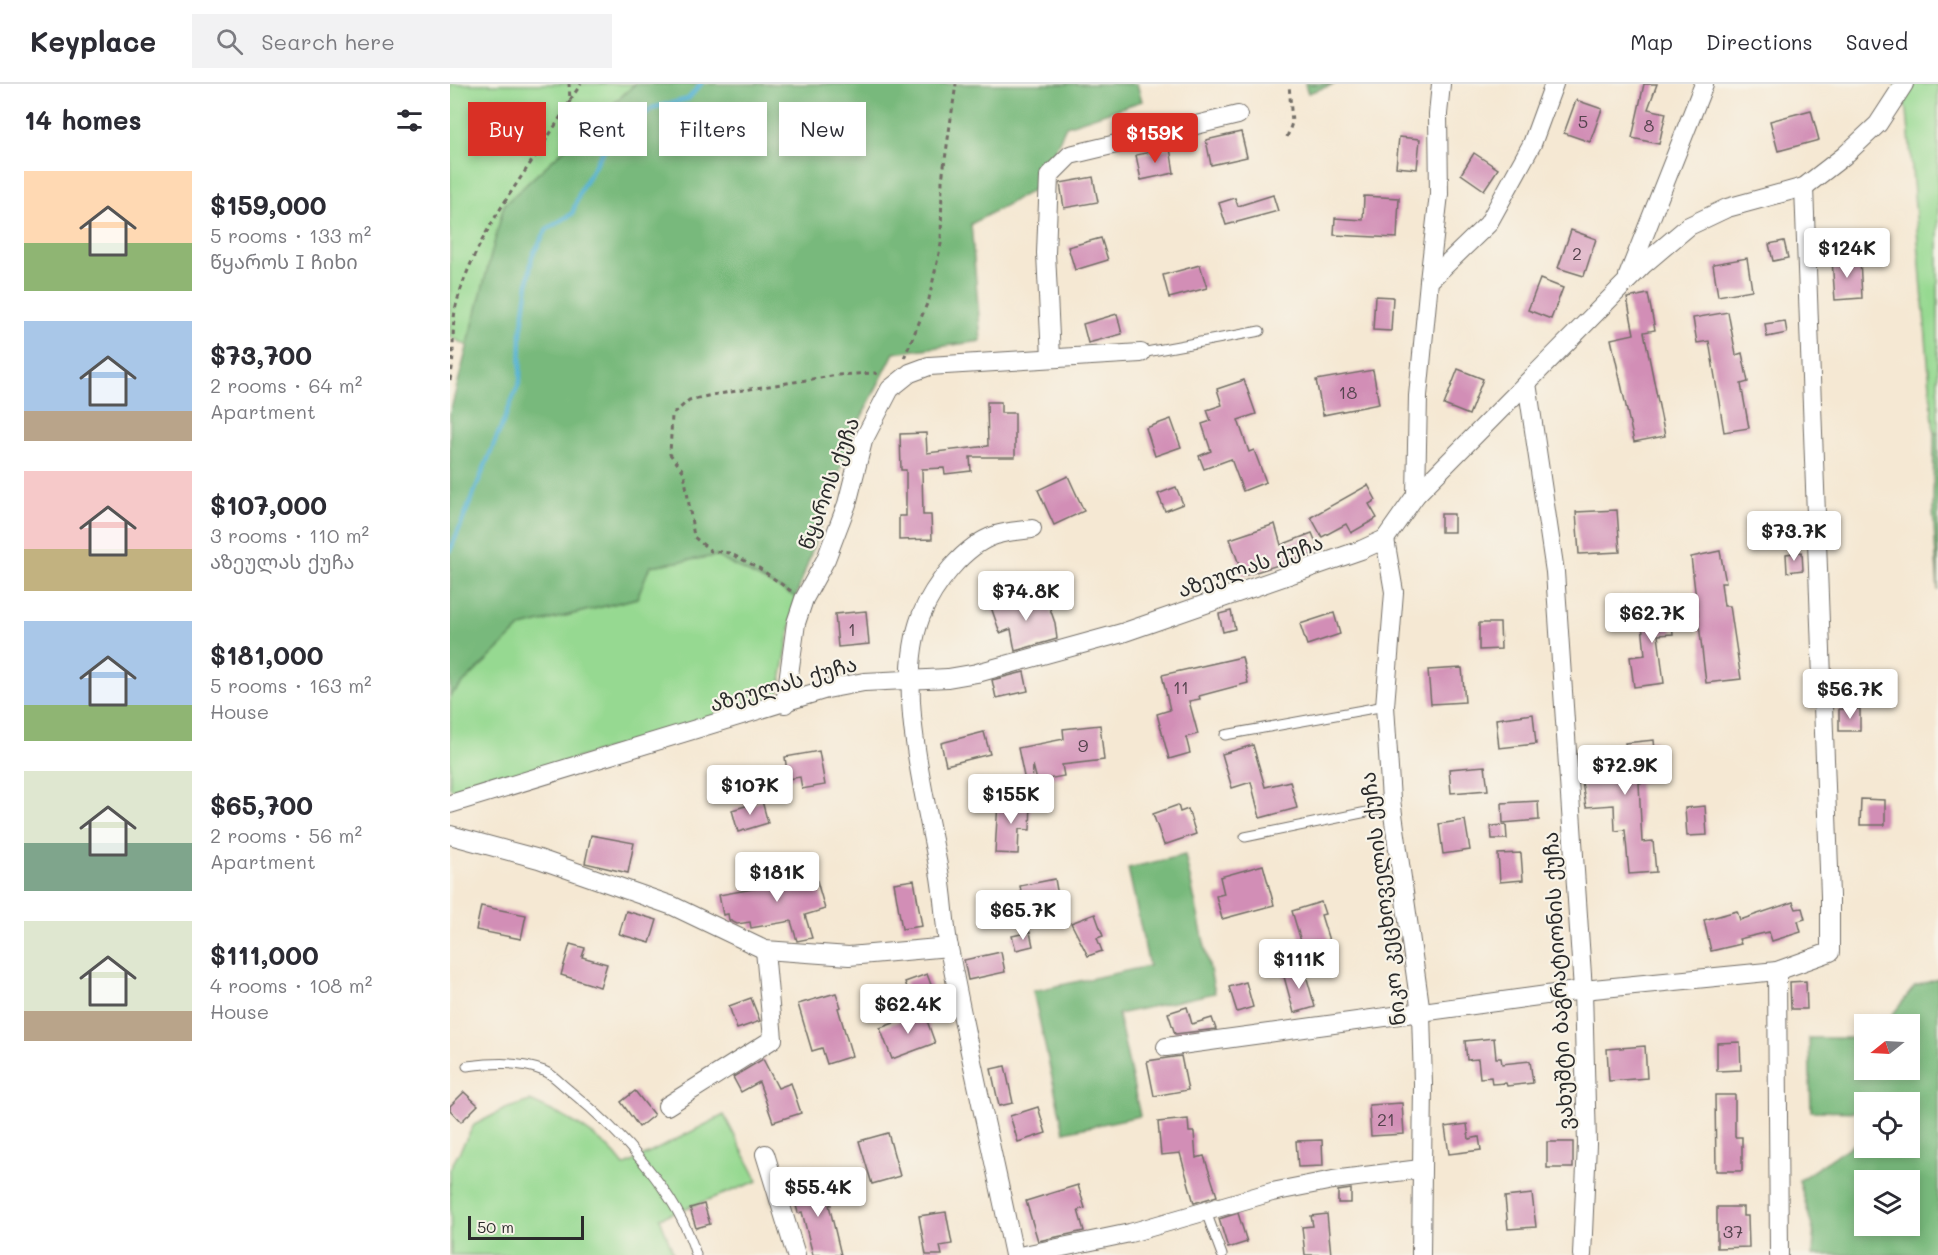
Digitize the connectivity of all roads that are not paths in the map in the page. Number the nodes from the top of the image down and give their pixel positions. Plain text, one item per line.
1 (1442, 84) edge
2 (1554, 84) edge
3 (1704, 84) edge
4 (1904, 84) edge
5 (1238, 116) dead end
6 (1804, 187) junction
7 (1429, 281) junction
8 (1625, 283) junction
9 (1260, 331) dead end
10 (1141, 353) joint
11 (1051, 358) junction
12 (1527, 383) junction
13 (1416, 495) junction
14 (1032, 529) dead end
15 (1386, 539) junction
16 (912, 679) junction
17 (785, 704) junction
18 (1385, 706) junction
19 (1225, 735) dead end
20 (450, 804) edge
21 (1391, 807) junction
22 (450, 835) edge
23 (1245, 837) dead end
24 (949, 947) junction
25 (765, 950) junction
26 (1777, 971) junction
27 (1583, 990) junction
28 (1421, 1013) junction
29 (1166, 1047) dead end
30 (466, 1065) dead end
31 (667, 1106) dead end
32 (765, 1154) dead end
33 (1420, 1169) junction
34 (1206, 1212) junction
35 (696, 1255) edge
36 (795, 1255) edge
37 (1014, 1255) edge
38 (1023, 1255) edge
39 (1222, 1255) edge
40 (1420, 1255) edge
41 (1582, 1255) edge
42 (1779, 1255) edge

1 - 7 street
2 - 7 street
3 - 8 street
4 - 6 street
5 - 11 street
6 - 8 street
6 - 26 street
7 - 13 street
8 - 12 street
9 - 10 lane
10 - 11 street, წყაროს ქუჩა
11 - 17 street, წყაროს ქუჩა
12 - 13 street
12 - 27 street, ვახუშტი ბაგრატიონის ქუჩა
13 - 15 street
14 - 16 street
15 - 16 street, აზეულას ქუჩა
15 - 18 street, ნიკო კეცხოველის ქუჩა
16 - 17 street, აზეულას ქუჩა
16 - 24 street
17 - 20 street, აზეულას ქუჩა
18 - 19 lane
18 - 21 street, ნიკო კეცხოველის ქუჩა
21 - 23 lane
21 - 28 street, ნიკო კეცხოველის ქუჩა
22 - 25 street
24 - 25 street
24 - 37 street
25 - 31 street
26 - 27 street
26 - 42 street
27 - 28 street
27 - 41 street, ვახუშტი ბაგრატიონის ქუჩა
28 - 29 street
28 - 33 street, ნიკო კეცხოველის ქუჩა
30 - 35 lane
32 - 36 street
33 - 34 street
33 - 40 street, ნიკო კეცხოველის ქუჩა
34 - 38 street
34 - 39 lane

